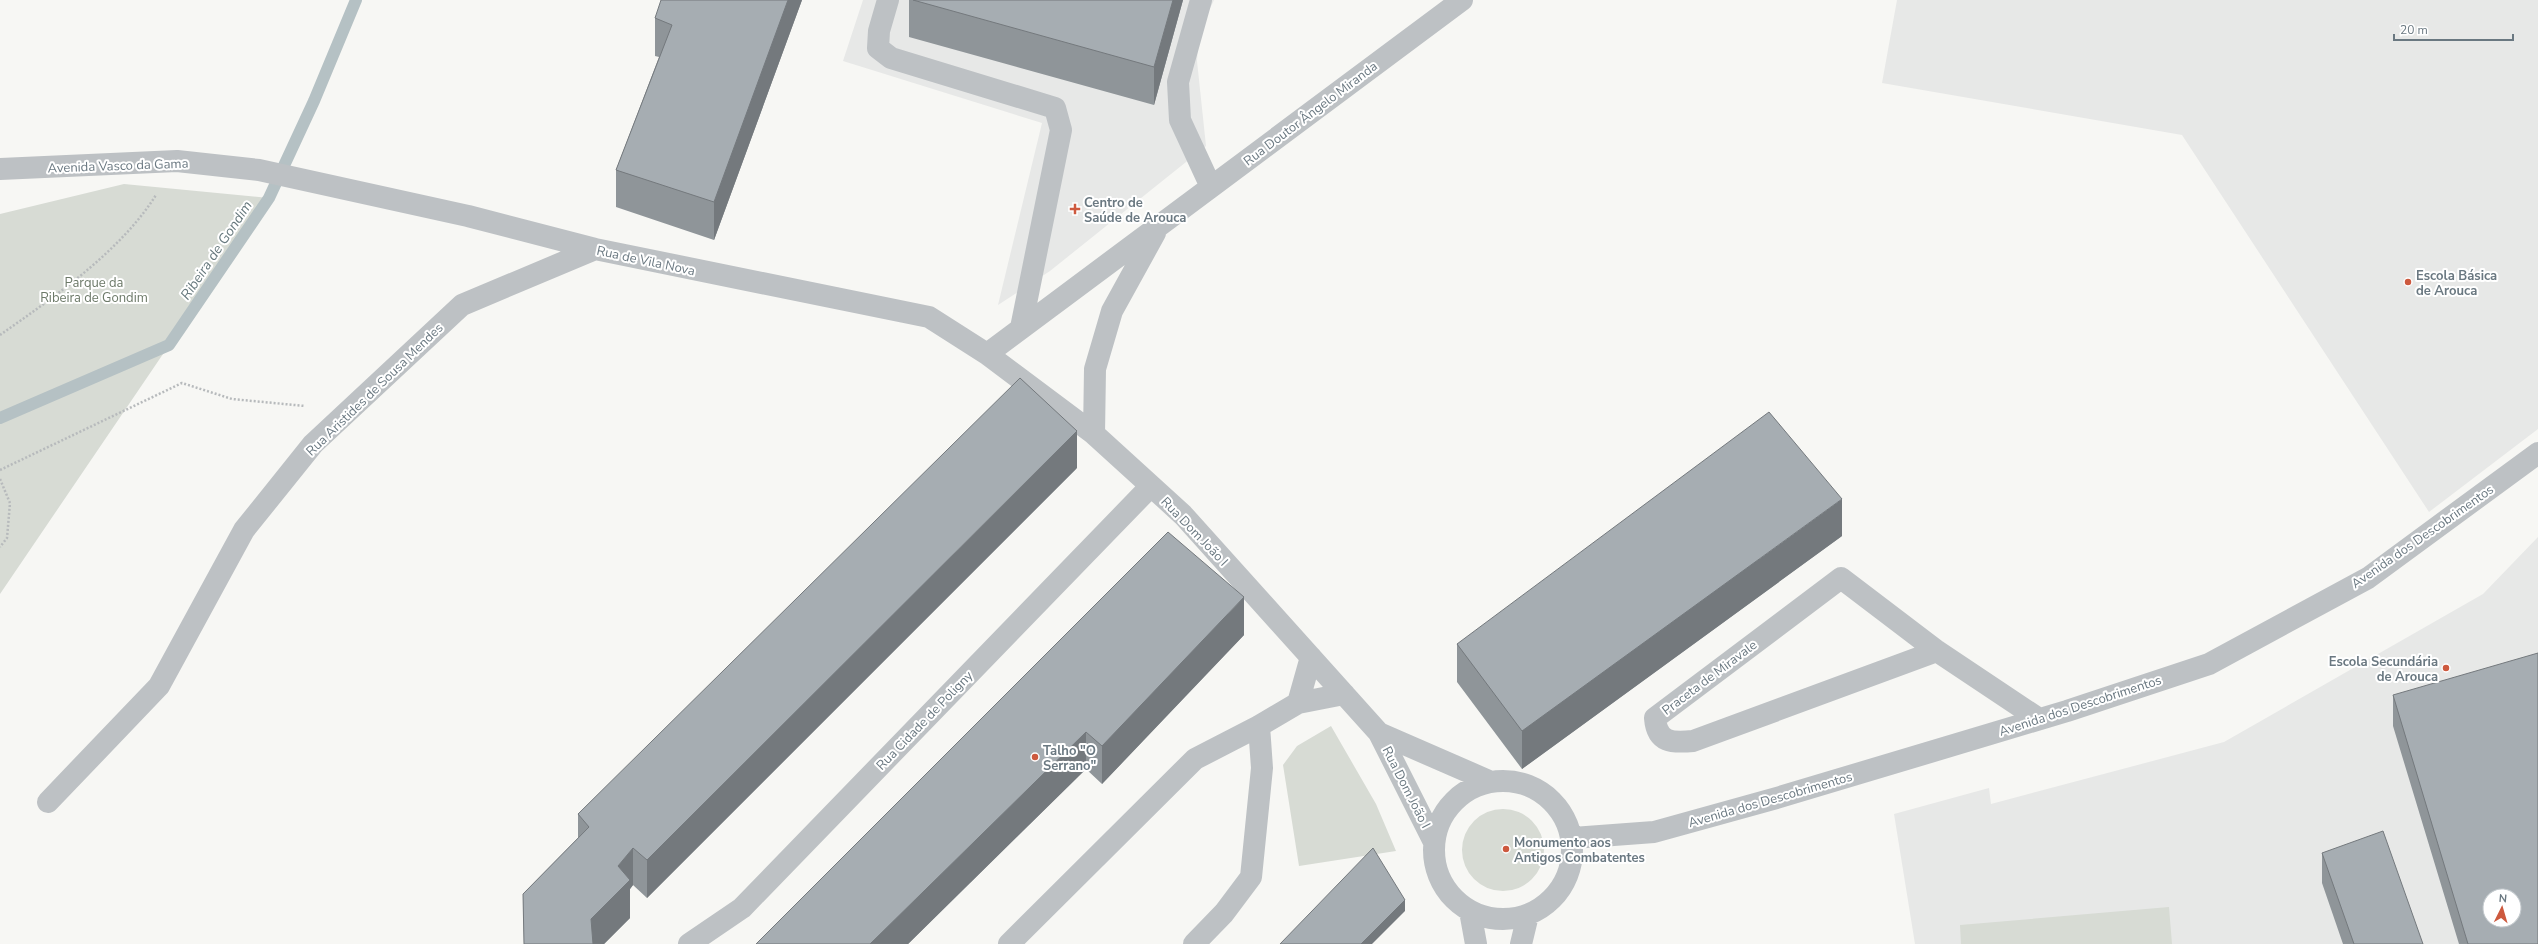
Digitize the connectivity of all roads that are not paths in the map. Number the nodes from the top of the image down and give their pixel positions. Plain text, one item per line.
1 (888, 0) edge
2 (1201, 0) edge
3 (1462, 0) edge
4 (0, 169) edge
5 (299, 179) joint
6 (1211, 187) junction
7 (1158, 226) junction
8 (595, 250) junction
9 (1021, 328) junction
10 (987, 354) junction
11 (1094, 434) junction
12 (2538, 453) edge
13 (1151, 486) junction
14 (1937, 651) junction
15 (1311, 657) junction
16 (1344, 694) junction
17 (1298, 703) junction
18 (2039, 719) junction
19 (1259, 726) junction
20 (1379, 733) junction
21 (1489, 781) junction
22 (48, 802) dead end
23 (1572, 838) junction
24 (1434, 842) junction
25 (1470, 911) junction
26 (1528, 914) junction
27 (689, 944) edge
28 (1009, 944) edge
29 (1194, 944) edge
30 (1476, 944) edge
31 (1521, 944) edge

1 - 9 street
2 - 6 street
3 - 6 street, Rua Doutor Ângelo Miranda
4 - 5 street, Avenida Vasco da Gama
5 - 8 street, Rua de Vila Nova
6 - 7 street, Rua Doutor Ângelo Miranda
7 - 9 street, Rua Doutor Ângelo Miranda
7 - 11 street, Rua Doutor Ângelo Miranda
8 - 10 street, Rua de Vila Nova
8 - 22 street, Rua Aristides de Sousa Mendes
9 - 10 street, Rua Doutor Ângelo Miranda
10 - 11 street, Rua Dom João I
11 - 13 street, Rua Dom João I
12 - 18 street, Avenida dos Descobrimentos
13 - 15 street, Rua Dom João I
13 - 27 street, Rua Cidade de Poligny
14 - 14 street, Praceta de Miravale
14 - 18 street, Praceta de Miravale
15 - 16 street, Rua Dom João I
15 - 17 street
16 - 17 street
16 - 20 street, Rua Dom João I
17 - 19 street
18 - 23 street, Avenida dos Descobrimentos
19 - 28 street
19 - 29 street
20 - 21 street, Rua Dom João I
20 - 24 street, Rua Dom João I
21 - 23 street, Rua Dom João I
21 - 24 street, Rua Dom João I
23 - 26 street, Rua Dom João I
24 - 25 street, Rua Dom João I
25 - 26 street, Rua Dom João I
25 - 30 street
26 - 31 street

